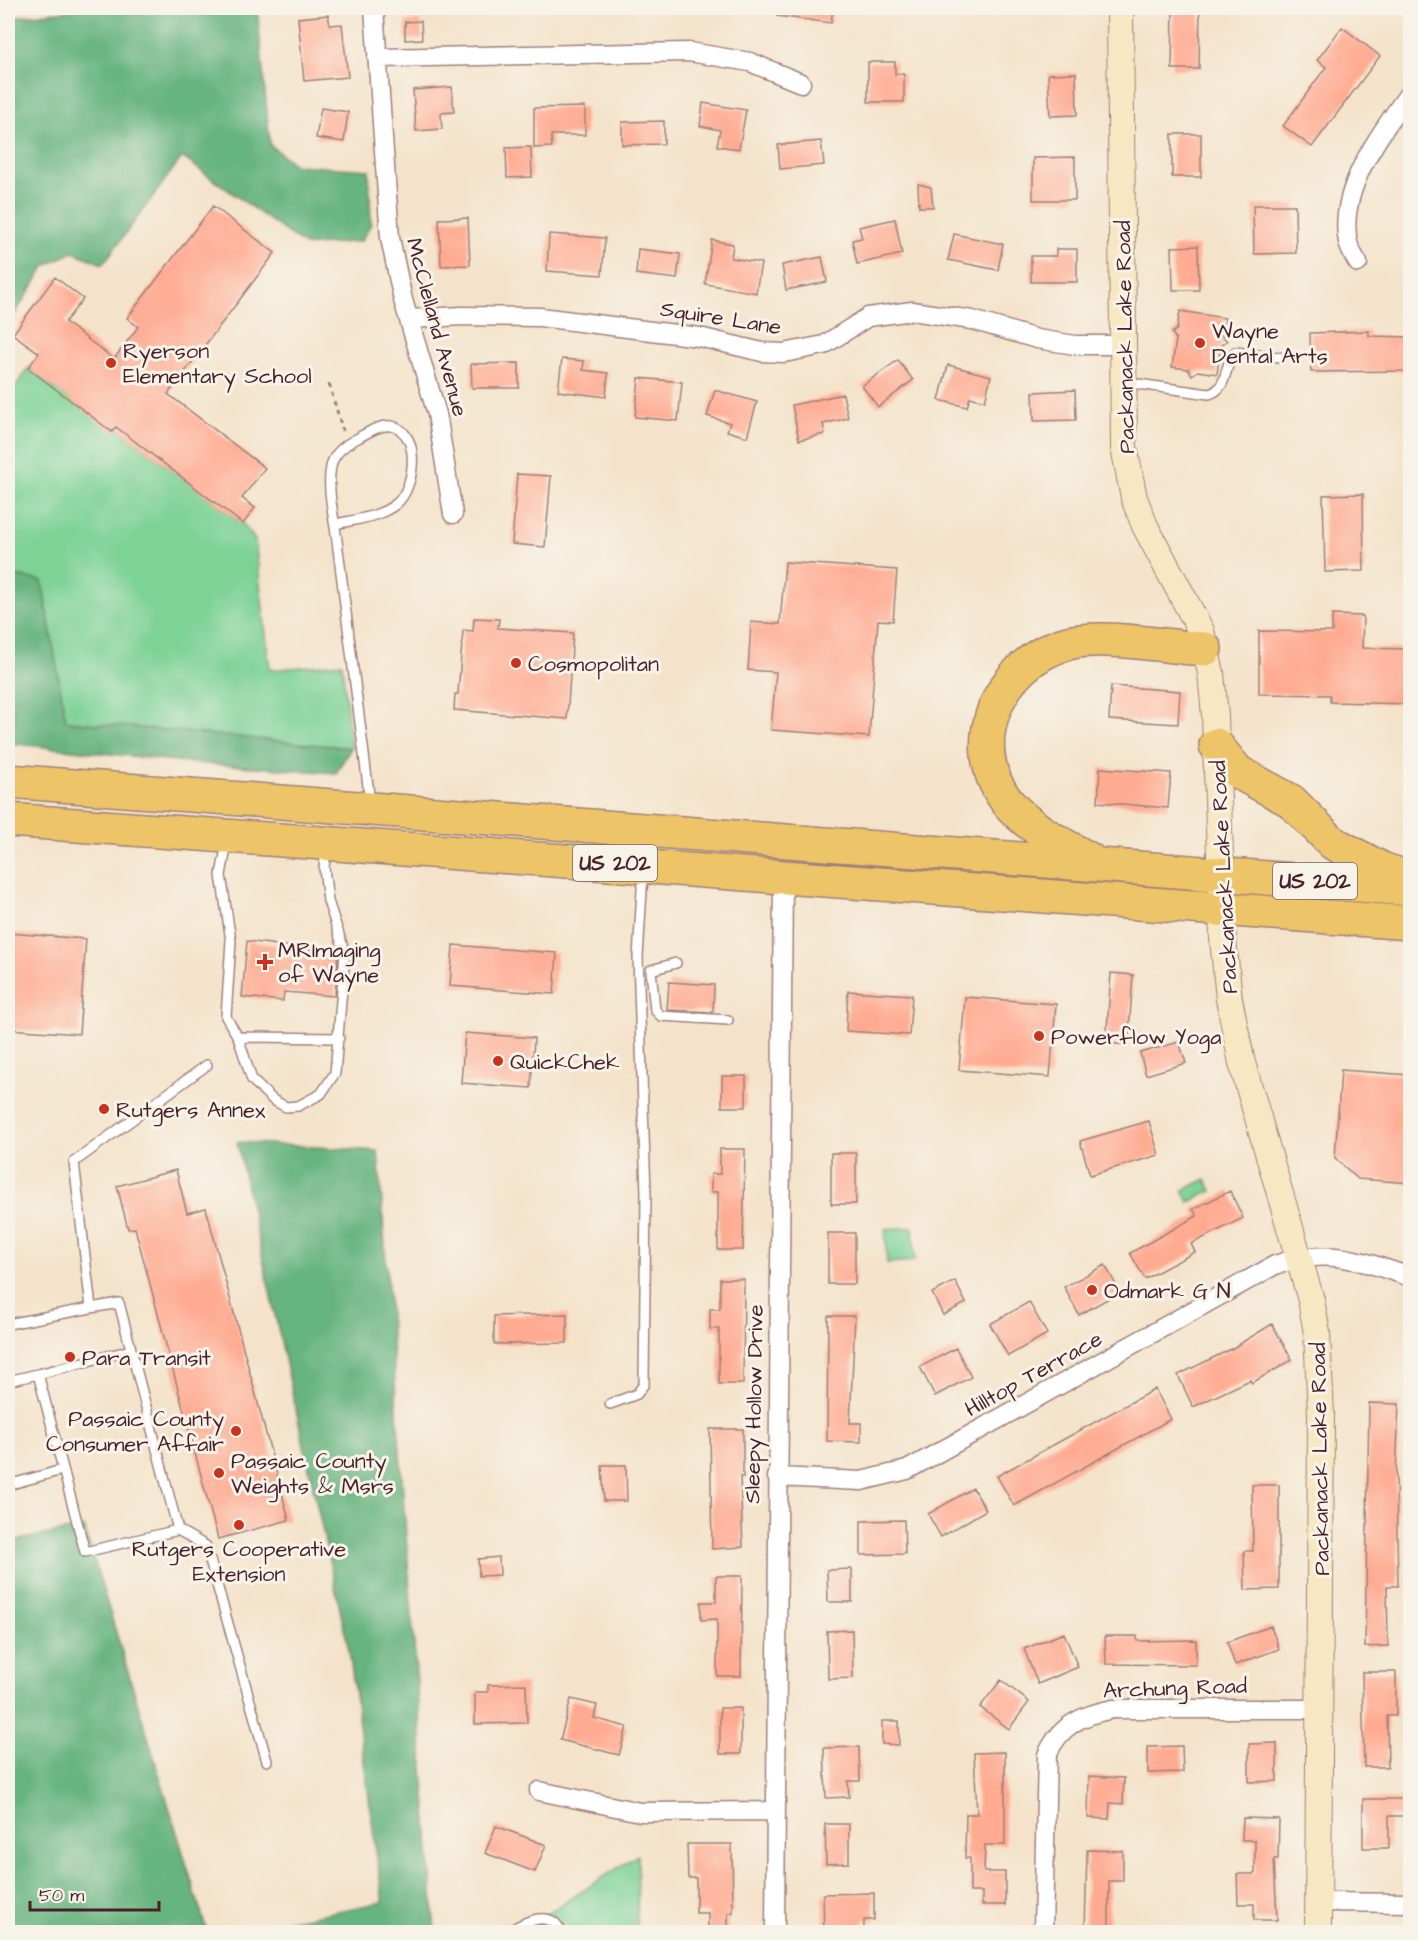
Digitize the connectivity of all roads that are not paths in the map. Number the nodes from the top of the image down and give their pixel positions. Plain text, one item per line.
1 (374, 8) edge
2 (1120, 8) edge
3 (377, 58) junction
4 (801, 83) dead end
5 (1410, 92) edge
6 (1358, 263) dead end
7 (409, 319) junction
8 (1122, 345) junction
9 (1280, 357) dead end
10 (1122, 382) junction
11 (453, 514) dead end
12 (335, 524) junction
13 (1205, 649) junction
14 (1216, 745) junction
15 (8, 781) edge
16 (371, 811) junction
17 (8, 820) edge
18 (227, 835) junction
19 (326, 842) junction
20 (1099, 864) junction
21 (643, 865) junction
22 (1220, 874) junction
23 (783, 875) junction
24 (1410, 878) edge
25 (1410, 889) edge
26 (1221, 909) junction
27 (1410, 923) edge
28 (676, 963) dead end
29 (728, 1020) dead end
30 (238, 1037) junction
31 (339, 1038) junction
32 (207, 1065) dead end
33 (1300, 1256) junction
34 (1410, 1277) edge
35 (91, 1308) junction
36 (8, 1324) edge
37 (131, 1350) junction
38 (38, 1374) junction
39 (8, 1381) edge
40 (610, 1404) dead end
41 (63, 1470) junction
42 (777, 1476) junction
43 (8, 1485) edge
44 (177, 1530) junction
45 (1320, 1709) junction
46 (267, 1761) dead end
47 (539, 1791) dead end
48 (775, 1811) junction
49 (1319, 1902) junction
50 (1410, 1903) edge
51 (508, 1932) edge
52 (561, 1932) edge
53 (775, 1932) edge
54 (1043, 1932) edge
55 (1318, 1932) edge

1 - 3 street, McClelland Avenue
2 - 8 street, Packanack Lake Road
3 - 4 street
3 - 7 street, McClelland Avenue
5 - 6 street
7 - 8 street, Squire Lane
7 - 11 street, McClelland Avenue
8 - 10 street, Packanack Lake Road
9 - 10 lane
10 - 13 street, Packanack Lake Road
12 - 12 lane
12 - 16 lane
13 - 14 street, Packanack Lake Road
13 - 20 highway
14 - 22 street, Packanack Lake Road
14 - 24 highway
15 - 16 highway, US 202
16 - 20 highway, US 202
17 - 18 highway, US 202
18 - 19 highway, US 202
18 - 30 lane
19 - 21 highway, US 202
19 - 31 lane
20 - 22 highway, US 202
21 - 23 highway, US 202
21 - 40 lane
22 - 25 highway, US 202
22 - 26 street, Packanack Lake Road
23 - 26 highway, US 202
23 - 42 street, Sleepy Hollow Drive
26 - 27 highway, US 202
26 - 33 street, Packanack Lake Road
28 - 29 lane
30 - 31 lane
30 - 31 lane
32 - 35 lane
33 - 34 street, Hilltop Terrace
33 - 42 street, Hilltop Terrace
33 - 45 street, Packanack Lake Road
35 - 36 lane
35 - 37 lane
37 - 38 lane
37 - 44 lane
38 - 39 lane
38 - 41 lane
41 - 43 lane
41 - 44 lane
42 - 48 street, Sleepy Hollow Drive
44 - 46 lane
45 - 49 street, Packanack Lake Road
45 - 54 street, Archung Road
47 - 48 street
48 - 53 street, Sleepy Hollow Drive
49 - 50 street
49 - 55 street, Packanack Lake Road
51 - 52 lane

